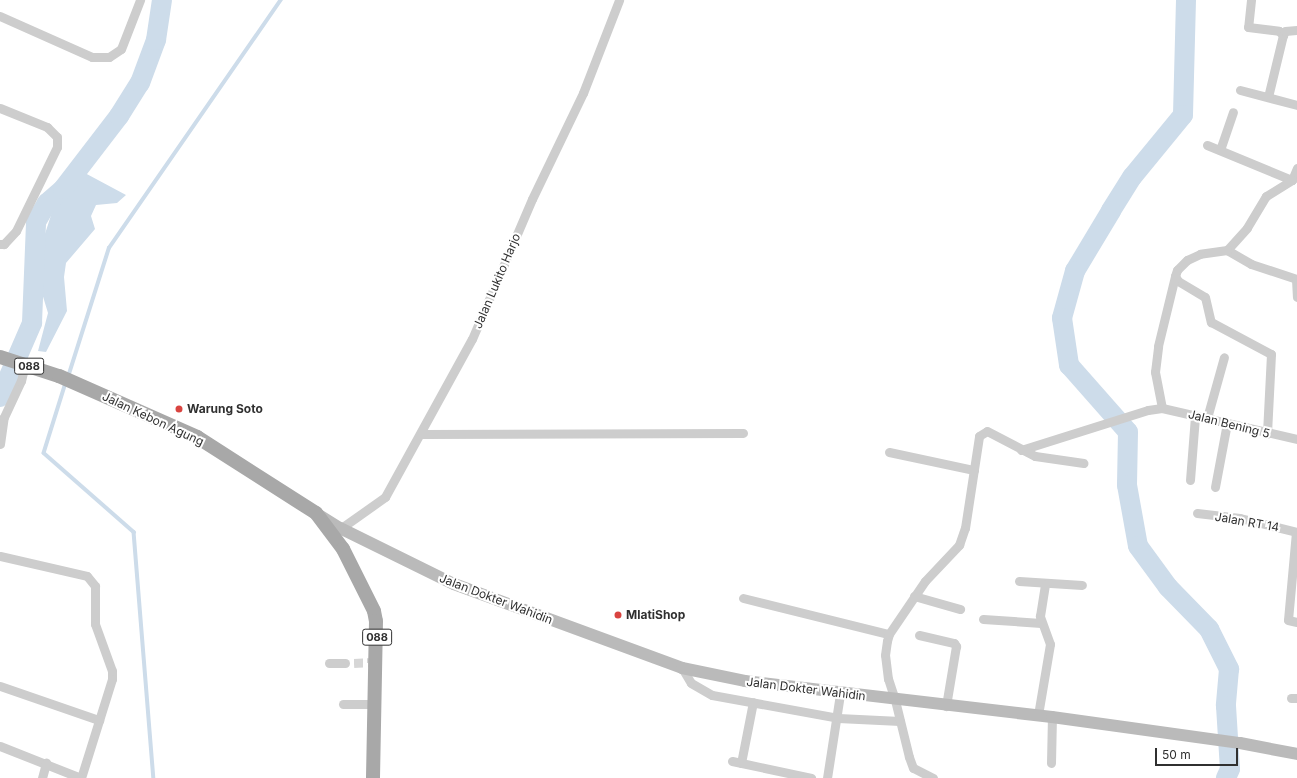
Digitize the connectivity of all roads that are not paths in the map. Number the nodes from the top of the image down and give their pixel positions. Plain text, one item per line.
1 (140, 0) edge
2 (619, 0) edge
3 (1251, 0) edge
4 (0, 16) edge
5 (1297, 30) edge
6 (1282, 35) junction
7 (1240, 90) dead end
8 (1268, 97) junction
9 (1297, 105) edge
10 (0, 108) edge
11 (1233, 112) dead end
12 (1207, 145) dead end
13 (1220, 150) junction
14 (1297, 168) edge
15 (1292, 180) junction
16 (0, 244) edge
17 (1227, 250) junction
18 (1175, 276) junction
19 (1297, 279) edge
20 (1297, 297) edge
21 (0, 357) edge
22 (1224, 357) dead end
23 (25, 364) junction
24 (1162, 408) junction
25 (1195, 416) junction
26 (1207, 418) junction
27 (1227, 423) junction
28 (743, 433) dead end
29 (421, 434) junction
30 (1267, 434) junction
31 (1297, 439) edge
32 (0, 444) edge
33 (1021, 450) junction
34 (889, 452) dead end
35 (1083, 463) dead end
36 (974, 470) junction
37 (1190, 480) dead end
38 (1215, 488) dead end
39 (1197, 514) dead end
40 (337, 531) junction
41 (1297, 532) edge
42 (0, 556) edge
43 (1019, 581) dead end
44 (1045, 584) junction
45 (1082, 585) dead end
46 (914, 596) junction
47 (743, 598) dead end
48 (960, 609) dead end
49 (983, 619) dead end
50 (1297, 622) edge
51 (1041, 624) junction
52 (889, 634) junction
53 (919, 635) dead end
54 (329, 663) dead end
55 (349, 663) tunnel mouth
56 (682, 668) junction
57 (0, 686) edge
58 (840, 694) junction
59 (895, 700) junction
60 (753, 702) junction
61 (343, 704) dead end
62 (374, 704) junction
63 (946, 706) junction
64 (1038, 715) junction
65 (1052, 717) junction
66 (838, 718) junction
67 (99, 720) junction
68 (900, 721) junction
69 (0, 746) edge
70 (1297, 754) edge
71 (46, 763) junction
72 (1051, 763) dead end
73 (42, 778) edge
74 (81, 778) edge
75 (372, 778) edge
76 (811, 778) edge
77 (827, 778) edge
78 (934, 778) edge

1 - 4 street
2 - 29 street, Jalan Lukito Harjo
3 - 6 street
5 - 6 street
6 - 8 street
7 - 8 street
8 - 9 street
10 - 16 street
11 - 13 street
12 - 13 street
13 - 15 street
14 - 15 street
15 - 17 street
17 - 18 street
17 - 19 street
18 - 24 street
18 - 30 street
19 - 20 street
21 - 23 main road, Jalan Kebon Agung / 088
22 - 26 street
23 - 32 street
23 - 40 main road, Jalan Kebon Agung / 088
24 - 25 street, Jalan Bening 5
24 - 33 street
25 - 26 street, Jalan Bening 5
25 - 37 street
26 - 27 street, Jalan Bening 5
27 - 30 street, Jalan Bening 5
27 - 38 street
28 - 29 street
29 - 40 street, Jalan Lukito Harjo
30 - 31 street, Jalan Bening 5
33 - 35 street
33 - 36 street
34 - 36 street
36 - 46 street
39 - 41 street, Jalan RT 14
40 - 56 main road, Jalan Dokter Wahidin
40 - 62 main road, Jalan Kebon Agung / 088
41 - 50 street
42 - 67 street
43 - 44 street
44 - 45 street
44 - 51 street
46 - 48 street
46 - 52 street
47 - 52 street
49 - 51 street
51 - 64 street
52 - 59 street
53 - 63 street
54 - 55 street
56 - 58 main road, Jalan Dokter Wahidin
56 - 60 street
57 - 67 street
58 - 59 main road, Jalan Dokter Wahidin
58 - 66 street
59 - 63 main road, Jalan Dokter Wahidin
59 - 68 street
60 - 66 street
60 - 76 street
61 - 62 street
62 - 75 main road, Jalan Kebon Agung / 088
63 - 64 main road, Jalan Dokter Wahidin
64 - 65 main road, Jalan Dokter Wahidin
65 - 70 main road, Jalan Dokter Wahidin
65 - 72 street
66 - 68 street
66 - 77 street
67 - 74 street
68 - 78 street
69 - 71 street
71 - 73 street
71 - 74 street

